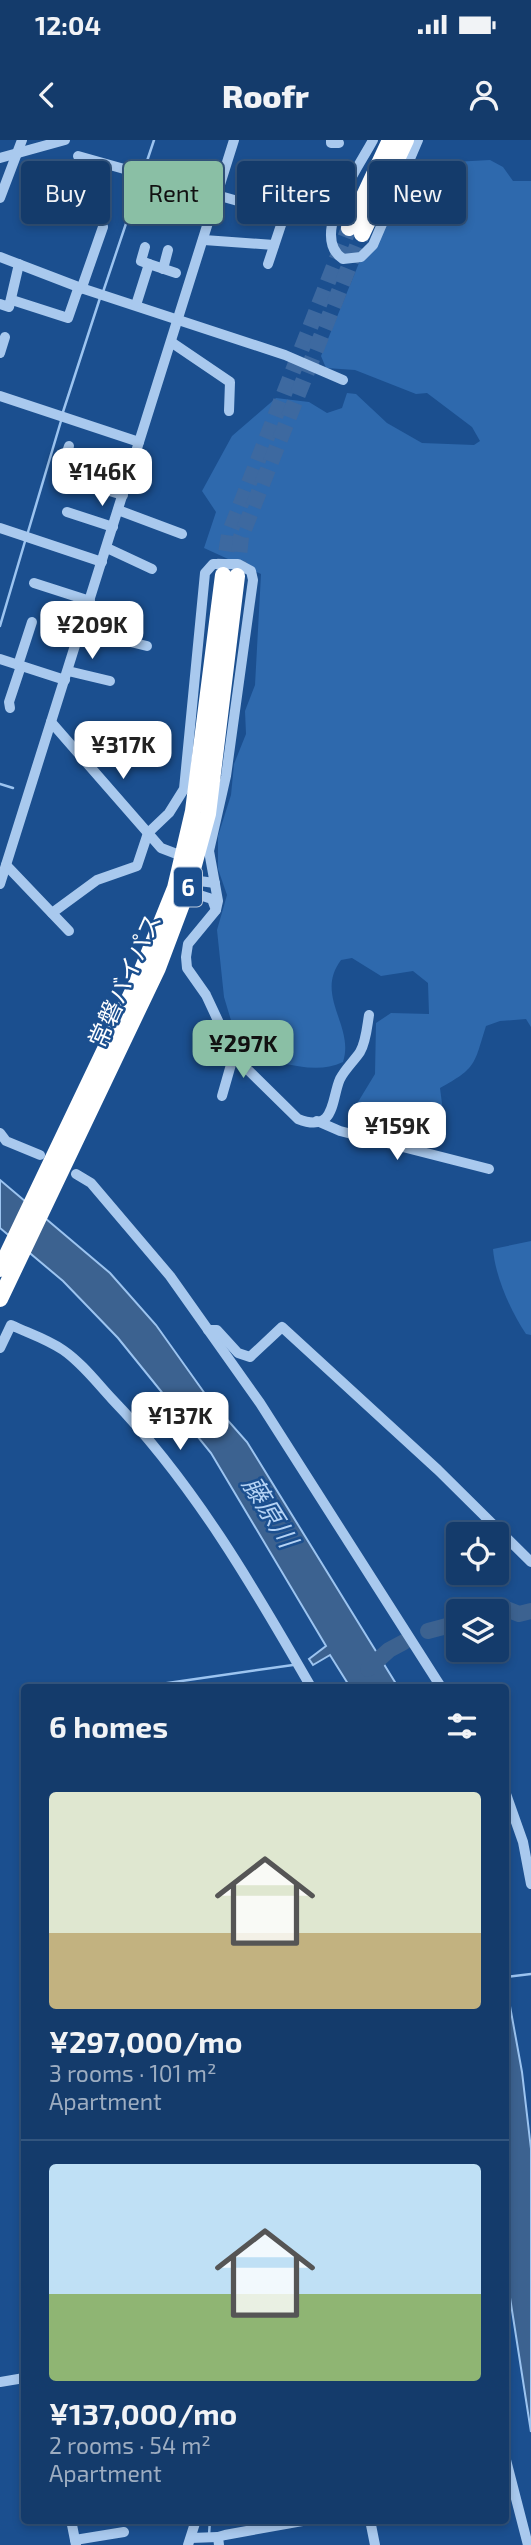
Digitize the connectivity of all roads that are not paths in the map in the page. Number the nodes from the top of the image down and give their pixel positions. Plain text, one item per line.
1 (22, 140) edge
2 (65, 140) edge
3 (234, 140) edge
4 (373, 140) edge
5 (390, 140) edge
6 (406, 140) edge
7 (418, 140) edge
8 (8, 156) edge
9 (78, 156) dead end
10 (124, 169) edge
11 (223, 176) edge
12 (0, 198) edge
13 (209, 224) edge
14 (281, 224) edge
15 (103, 227) dead end
16 (204, 240) junction
17 (274, 244) junction
18 (145, 247) dead end
19 (168, 250) dead end
20 (0, 257) edge
21 (19, 264) junction
22 (149, 264) junction
23 (268, 264) dead end
24 (163, 268) junction
25 (176, 273) dead end
26 (81, 288) junction
27 (12, 300) junction
28 (0, 304) edge
29 (136, 305) junction
30 (179, 319) junction
31 (5, 337) dead end
32 (172, 342) junction
33 (0, 353) edge
34 (343, 380) dead end
35 (0, 396) edge
36 (229, 411) dead end
37 (139, 442) junction
38 (69, 446) dead end
39 (123, 495) junction
40 (118, 510) junction
41 (67, 512) dead end
42 (113, 527) junction
43 (0, 528) edge
44 (182, 534) dead end
45 (107, 548) junction
46 (102, 562) junction
47 (152, 569) dead end
48 (34, 583) dead end
49 (90, 603) junction
50 (109, 612) dead end
51 (32, 622) dead end
52 (81, 630) junction
53 (146, 646) dead end
54 (0, 659) edge
55 (20, 666) junction
56 (66, 676) junction
57 (110, 681) dead end
58 (10, 708) dead end
59 (51, 722) junction
60 (148, 833) junction
61 (182, 856) junction
62 (6, 864) junction
63 (192, 872) junction
64 (215, 883) junction
65 (0, 884) edge
66 (187, 891) junction
67 (216, 910) junction
68 (52, 913) junction
69 (69, 931) dead end
70 (369, 1015) dead end
71 (234, 1054) junction
72 (222, 1096) dead end
73 (317, 1121) junction
74 (0, 1133) edge
75 (49, 1166) junction
76 (489, 1169) dead end
77 (76, 1174) dead end
78 (0, 1269) edge
79 (2, 1295) edge
80 (208, 1330) junction
81 (0, 1348) edge
82 (531, 1562) edge
83 (308, 1684) edge
84 (439, 1684) edge
85 (509, 1802) edge
86 (531, 1884) edge
87 (21, 2378) edge
88 (0, 2382) edge
89 (509, 2472) edge
90 (72, 2524) edge
91 (195, 2524) edge
92 (290, 2524) edge
93 (371, 2524) edge
94 (124, 2532) dead end
95 (190, 2541) edge
96 (219, 2541) edge
97 (75, 2542) edge
98 (375, 2545) edge
99 (528, 2545) edge

1 - 8 street
2 - 8 street
3 - 11 street
4 - 7 street
5 - 6 highway
8 - 12 street
9 - 10 street
13 - 16 street
14 - 17 street
15 - 26 street
16 - 17 street
16 - 30 street
17 - 23 street
18 - 22 street
19 - 24 street
20 - 21 street
21 - 26 street
21 - 27 street
22 - 24 street
22 - 29 street
24 - 25 street
26 - 27 street
26 - 29 street
27 - 28 street
29 - 30 street
30 - 32 street
30 - 34 street
31 - 33 street
32 - 36 street
32 - 37 street
35 - 37 street
37 - 39 street
38 - 39 street
39 - 40 street
40 - 42 street
40 - 44 street
41 - 42 street
42 - 45 street
43 - 46 street
45 - 46 street
45 - 47 street
46 - 49 street
48 - 49 street
49 - 50 street
49 - 52 street
51 - 55 street
52 - 53 street
52 - 56 street
54 - 55 street
55 - 56 street
55 - 58 street
56 - 57 street
56 - 59 street
59 - 60 street
59 - 62 street
60 - 61 street
60 - 64 street
60 - 68 street
61 - 63 highway, 常磐バイパス / 6
61 - 75 highway, 常磐バイパス / 6
62 - 65 street
62 - 68 street
63 - 64 street
63 - 66 highway, 常磐バイパス / 6
64 - 67 street
66 - 67 street
66 - 75 highway, 常磐バイパス / 6
67 - 71 street
68 - 69 street
70 - 73 street
71 - 72 street
71 - 73 street
73 - 76 street
74 - 75 street
75 - 78 highway, 常磐バイパス / 6
75 - 79 highway, 常磐バイパス / 6
77 - 80 street
80 - 82 street
80 - 84 street
81 - 83 street
85 - 86 street
87 - 88 street
89 - 99 street
90 - 97 street
91 - 95 street
92 - 96 street
93 - 98 street
94 - 97 street
95 - 96 street

